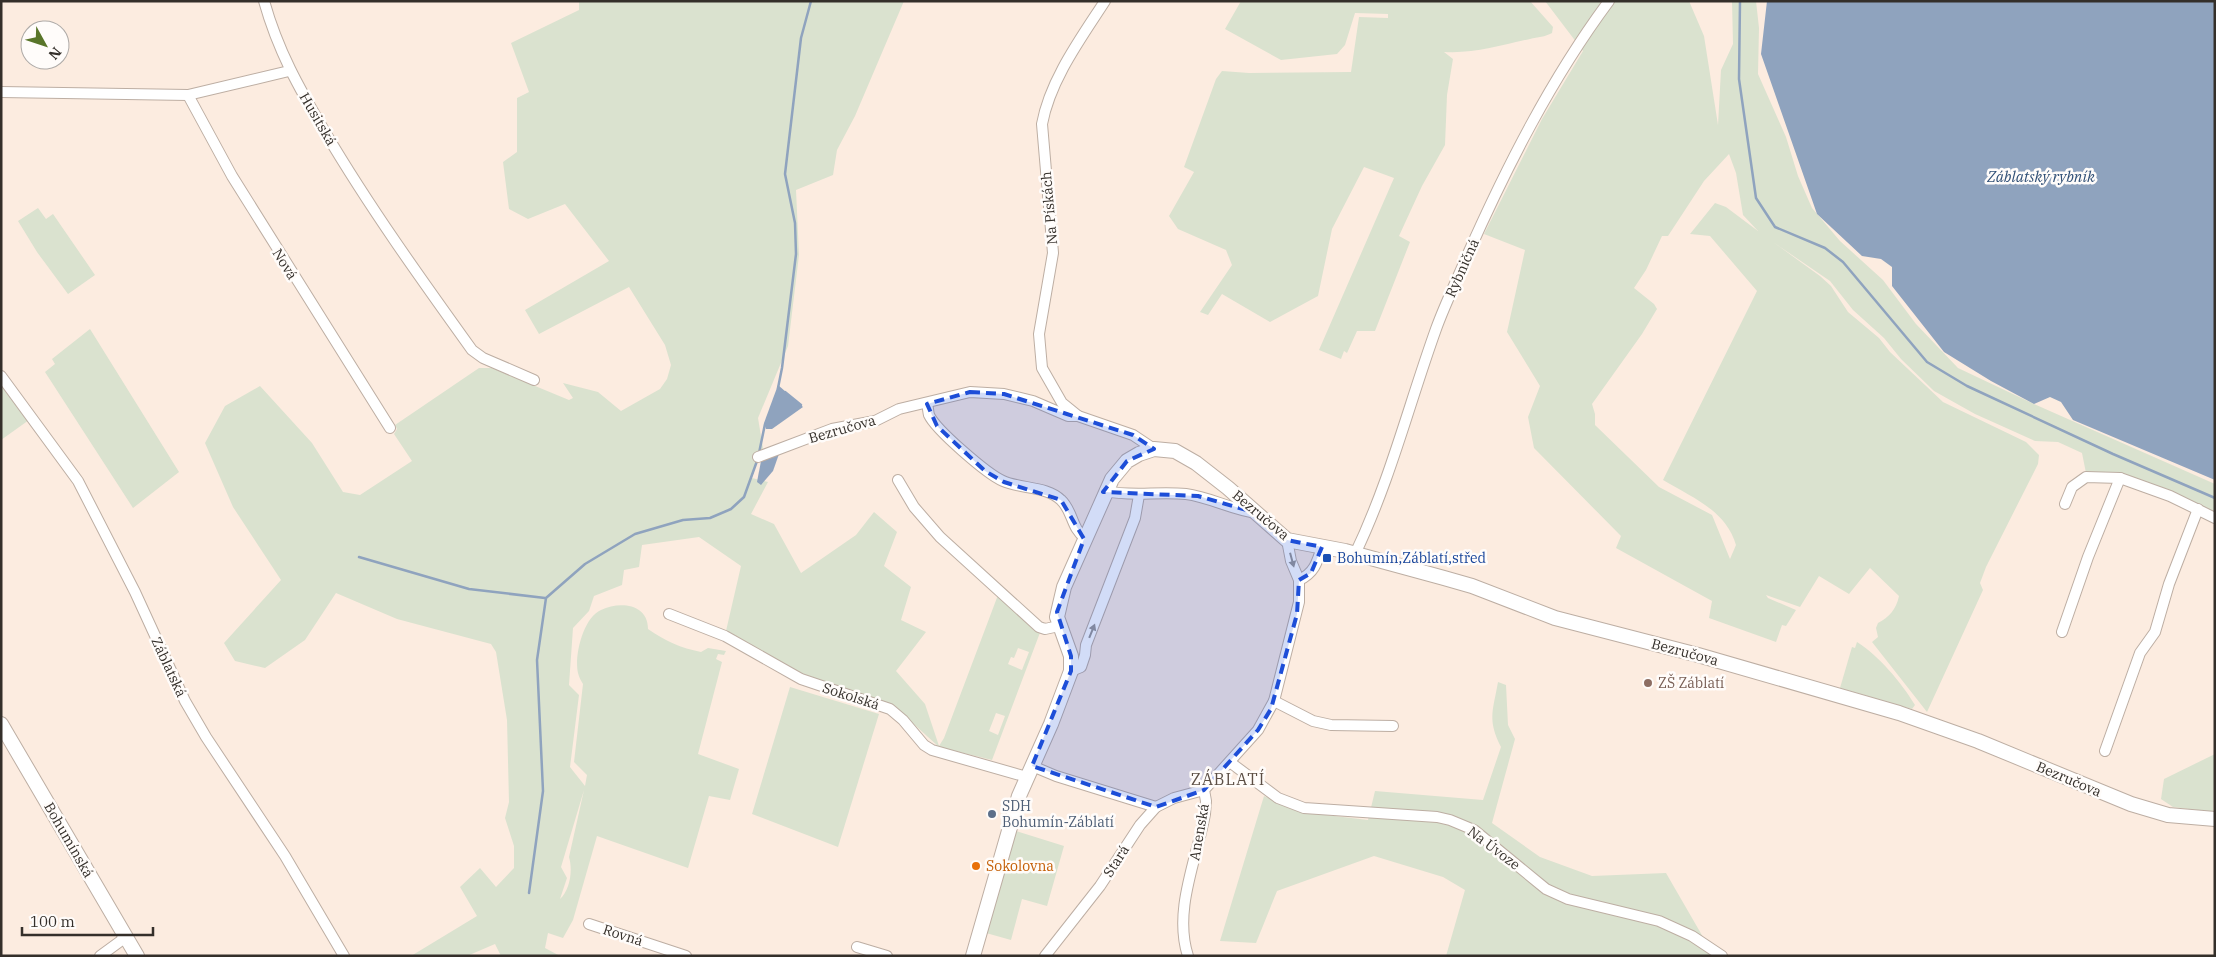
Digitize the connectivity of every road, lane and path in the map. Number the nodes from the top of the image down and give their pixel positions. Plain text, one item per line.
1 (264, 1) edge
2 (1105, 1) edge
3 (1609, 1) edge
4 (289, 71) junction
5 (1, 92) edge
6 (188, 95) junction
7 (1, 376) edge
8 (534, 380) dead end
9 (927, 404) junction
10 (1078, 416) junction
11 (390, 428) dead end
12 (1154, 449) junction
13 (758, 457) dead end
14 (2120, 478) junction
15 (898, 480) dead end
16 (1105, 491) junction
17 (1139, 495) junction
18 (2065, 504) dead end
19 (2198, 509) junction
20 (1257, 513) junction
21 (2215, 518) edge
22 (1085, 538) junction
23 (1287, 540) junction
24 (1322, 547) junction
25 (1355, 554) junction
26 (1299, 580) junction
27 (669, 614) dead end
28 (1059, 626) junction
29 (2062, 632) dead end
30 (1071, 671) junction
31 (1274, 701) junction
32 (1, 724) edge
33 (1393, 726) dead end
34 (2105, 751) dead end
35 (1231, 763) junction
36 (1029, 771) junction
37 (1204, 790) junction
38 (1156, 807) junction
39 (2215, 819) edge
40 (589, 924) dead end
41 (126, 937) junction
42 (857, 947) dead end
43 (100, 956) edge
44 (137, 956) edge
45 (344, 956) edge
46 (686, 956) edge
47 (887, 956) edge
48 (973, 956) edge
49 (1045, 956) edge
50 (1188, 956) edge
51 (1722, 956) edge

1 - 4 street, Husitská
2 - 10 street, Na Pískách
3 - 25 street, Rybničná
4 - 6 street
4 - 8 street, Husitská
5 - 6 street
6 - 11 street, Nová
7 - 45 street, Záblatská
9 - 10 street, Bezručova
9 - 13 street, Bezručova
9 - 22 street
10 - 12 street, Bezručova
12 - 16 main road
12 - 20 main road, Bezručova
14 - 18 street
14 - 19 street
14 - 29 street
15 - 28 street
16 - 17 street
16 - 22 main road
17 - 20 street
30 -> 17 street
19 - 21 street
19 - 34 street
20 - 23 main road, Bezručova
22 - 28 main road
23 - 24 main road, Bezručova
23 -> 26 street, Anenská
24 - 25 main road, Bezručova
24 - 26 street
25 - 39 main road, Bezručova
26 - 31 street, Anenská
27 - 36 street, Sokolská
28 - 30 main road
30 - 36 main road
31 - 33 street
31 - 35 street, Anenská
32 - 41 main road, Bohumínská
35 - 37 street, Anenská
35 - 51 street, Na Úvoze
36 - 38 street, Sokolská
36 - 48 main road
37 - 38 street, Stará
37 - 50 street, Anenská
38 - 49 street, Stará
40 - 46 street, Rovná
41 - 43 street
41 - 44 main road, Bohumínská
42 - 47 street

